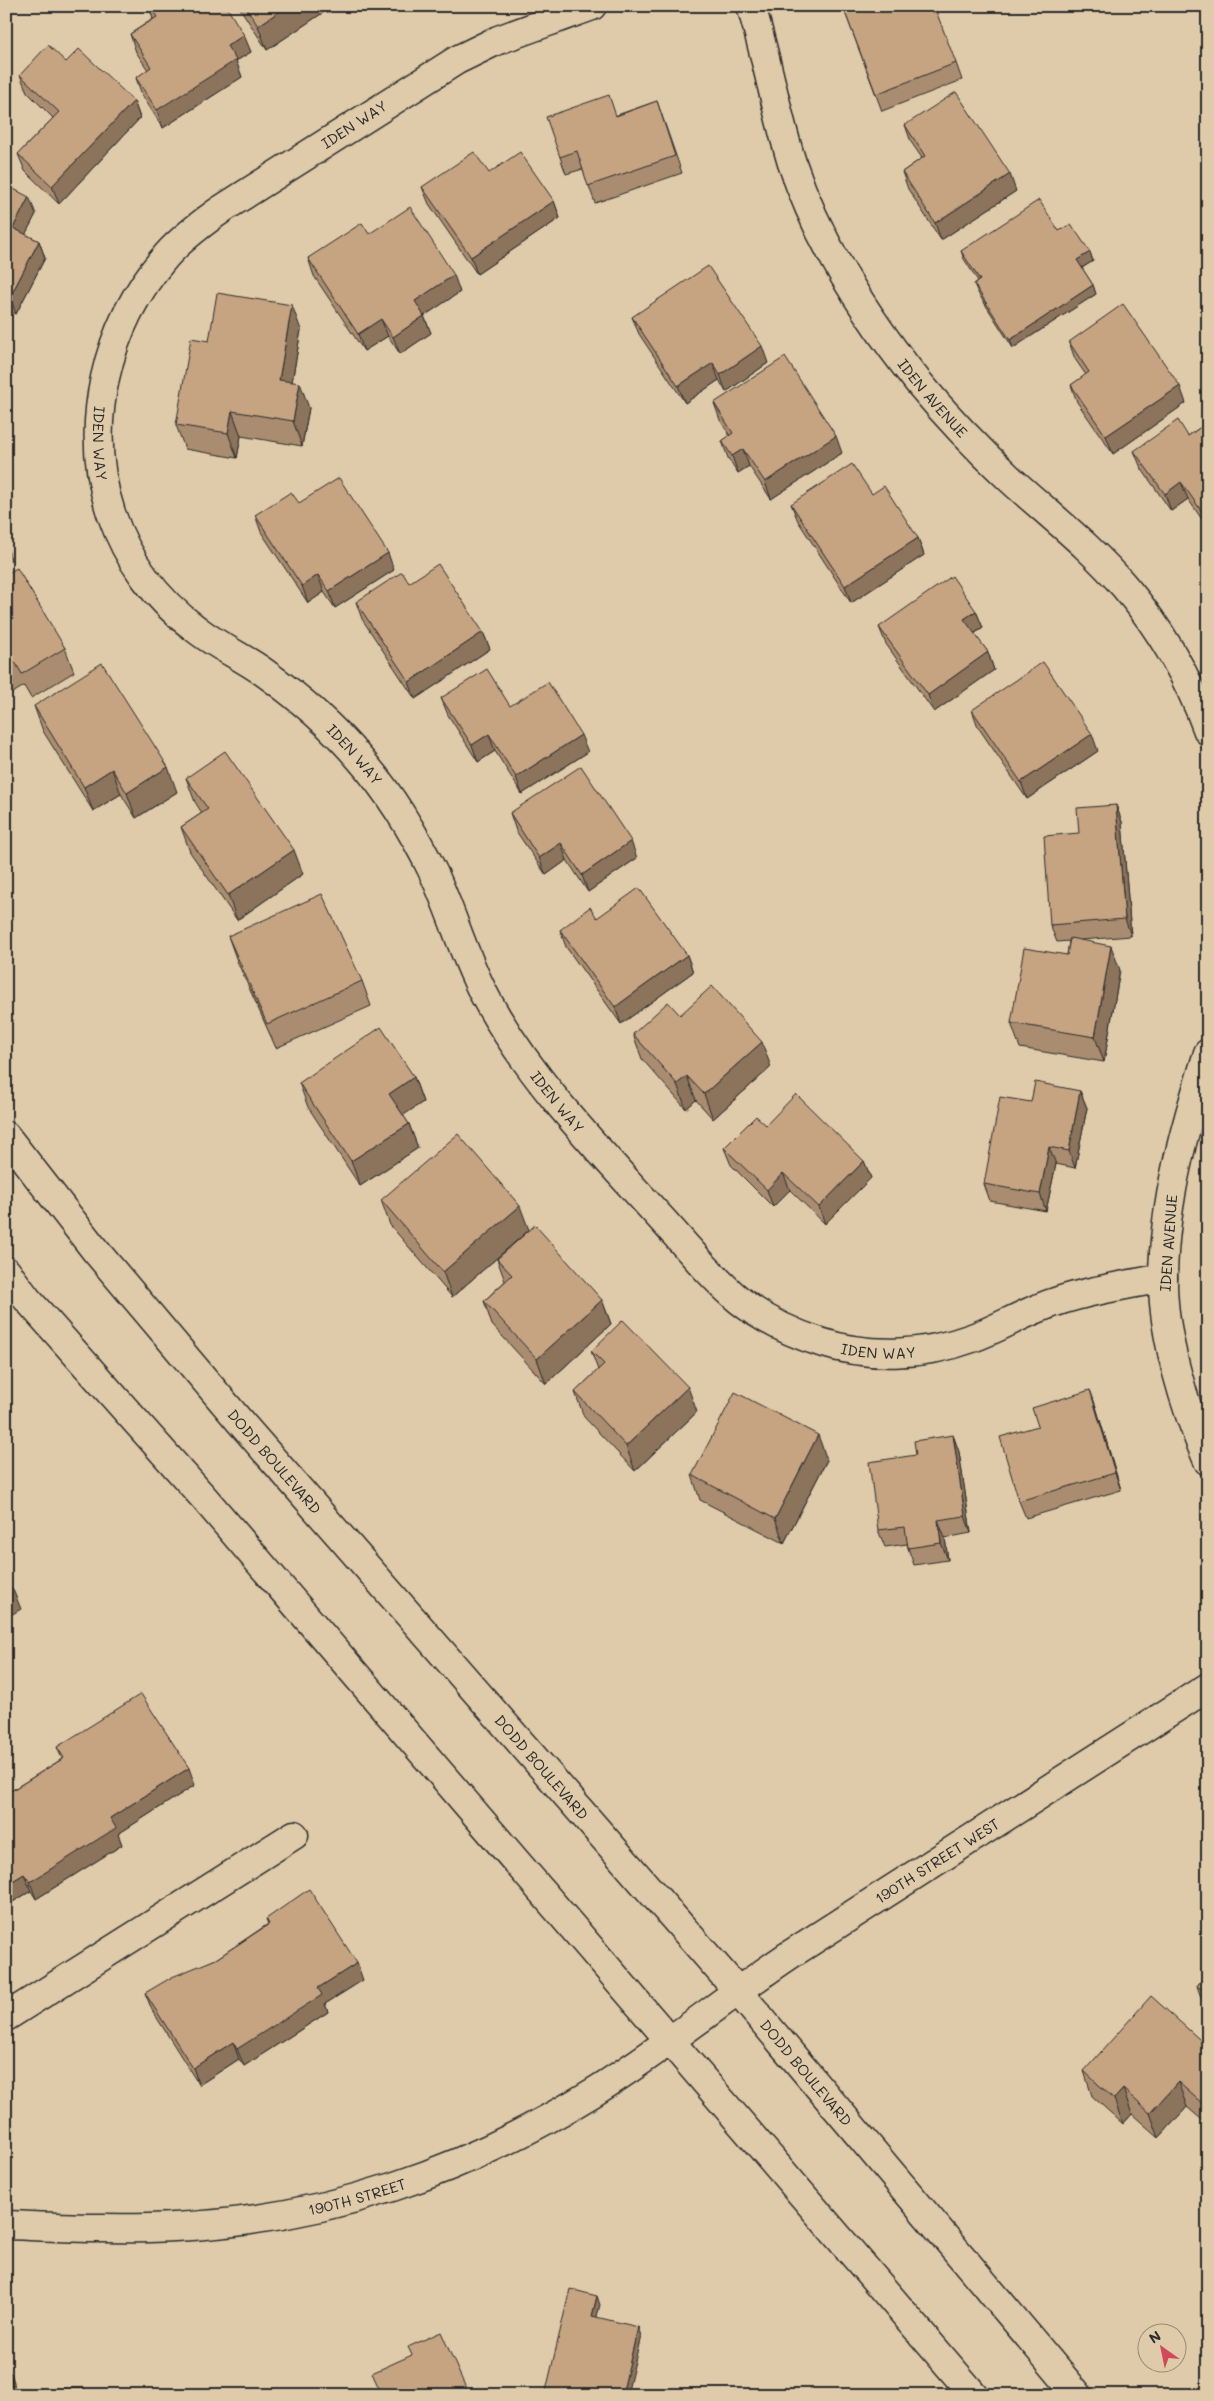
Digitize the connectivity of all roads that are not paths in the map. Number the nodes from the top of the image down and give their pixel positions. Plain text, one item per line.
1 (592, 6) edge
2 (751, 6) edge
3 (1208, 731) edge
4 (1208, 1054) edge
5 (6, 1136) edge
6 (6, 1271) edge
7 (1163, 1278) junction
8 (1208, 1461) edge
9 (1208, 1687) edge
10 (294, 1835) dead end
11 (737, 1990) junction
12 (6, 2017) edge
13 (670, 2039) junction
14 (6, 2225) edge
15 (974, 2395) edge
16 (1078, 2395) edge

1 - 7 street, IDEN WAY
2 - 3 street, IDEN AVENUE
4 - 7 street, IDEN AVENUE
5 - 11 street, DODD BOULEVARD
6 - 13 street
7 - 8 street, IDEN AVENUE
9 - 11 street, 190TH STREET WEST
10 - 12 street
11 - 13 street, 190TH STREET WEST
11 - 16 street, DODD BOULEVARD
13 - 14 street, 190TH STREET
13 - 15 street

